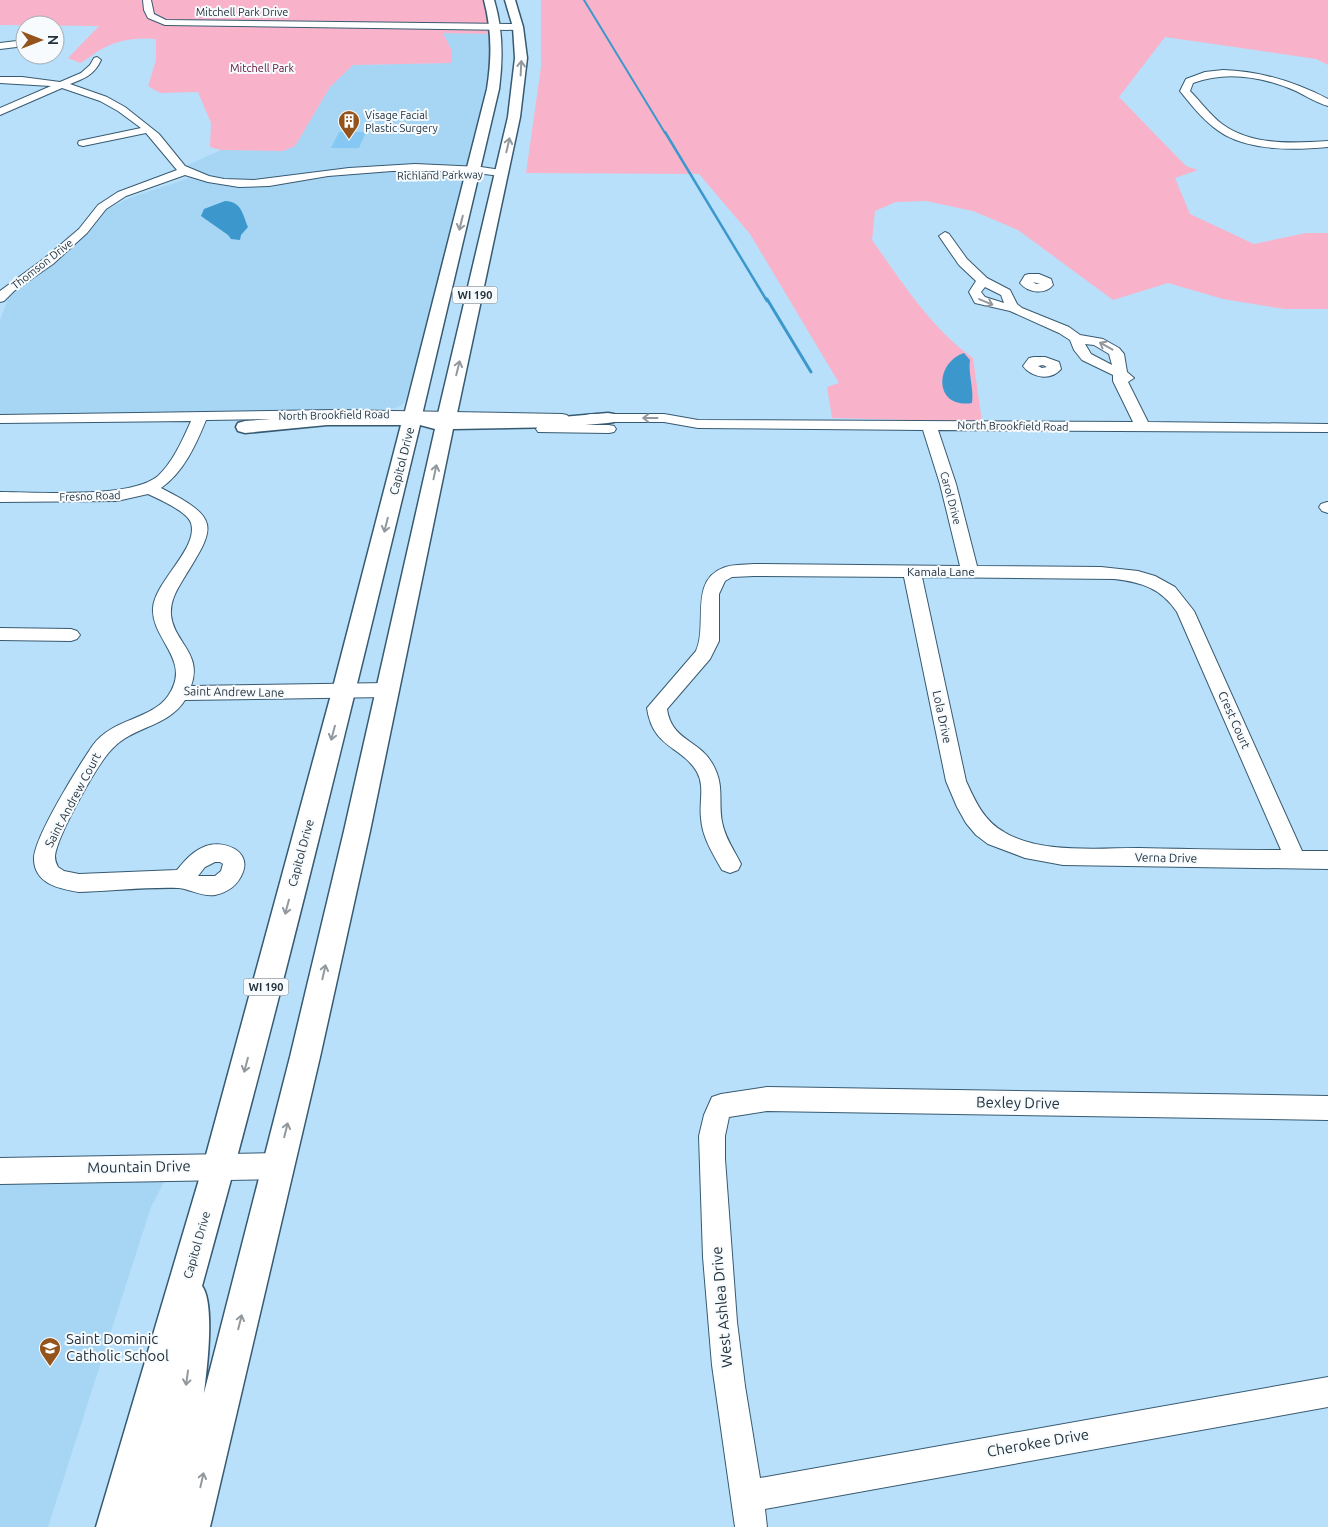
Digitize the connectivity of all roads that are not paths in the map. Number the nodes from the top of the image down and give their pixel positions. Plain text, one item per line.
1 (147, 0) edge
2 (489, 0) edge
3 (510, 0) edge
4 (495, 25) junction
5 (518, 25) junction
6 (15, 44) edge
7 (0, 46) edge
8 (97, 60) dead end
9 (0, 80) edge
10 (64, 84) junction
11 (492, 99) junction
12 (1328, 103) edge
13 (0, 112) edge
14 (148, 130) junction
15 (83, 143) dead end
16 (1328, 144) edge
17 (186, 172) junction
18 (484, 173) junction
19 (938, 232) dead end
20 (983, 281) junction
21 (446, 283) junction
22 (1029, 286) dead end
23 (1004, 292) junction
24 (0, 298) edge
25 (1014, 308) junction
26 (1076, 338) junction
27 (1085, 355) junction
28 (1052, 363) dead end
29 (1119, 371) junction
30 (452, 391) junction
31 (559, 418) junction
32 (608, 418) junction
33 (0, 419) edge
34 (440, 421) junction
35 (198, 422) junction
36 (698, 424) junction
37 (929, 425) junction
38 (410, 426) junction
39 (246, 427) junction
40 (1148, 427) junction
41 (345, 428) joint
42 (1328, 428) edge
43 (0, 429) edge
44 (148, 488) junction
45 (5, 497) edge
46 (0, 512) edge
47 (970, 571) junction
48 (912, 572) junction
49 (1164, 586) joint
50 (0, 634) edge
51 (71, 636) dead end
52 (386, 690) junction
53 (344, 691) junction
54 (179, 693) junction
55 (1005, 844) joint
56 (1295, 860) junction
57 (1328, 860) edge
58 (730, 864) dead end
59 (183, 879) dead end
60 (1328, 1108) edge
61 (715, 1117) joint
62 (219, 1166) junction
63 (278, 1166) junction
64 (0, 1171) edge
65 (192, 1260) junction
66 (1328, 1392) edge
67 (748, 1496) junction
68 (116, 1527) edge
69 (156, 1527) edge
70 (190, 1527) edge
71 (750, 1527) edge

1 - 4 street, Mitchell Park Drive
2 - 4 main road, Capitol Drive / WI 190
3 - 5 main road, Capitol Drive / WI 190
4 - 5 street, Mitchell Park Drive
4 - 11 main road, Capitol Drive / WI 190
18 -> 5 main road, Capitol Drive / WI 190
6 - 7 street
8 - 10 street
9 - 10 street, Richland Parkway
10 - 13 street
10 - 14 street, Richland Parkway
11 - 18 main road, Capitol Drive / WI 190
11 - 18 main road
12 - 16 street
14 - 15 street
14 - 17 street, Richland Parkway
17 - 18 street, Richland Parkway
17 - 24 street, Thomson Drive
18 -> 21 main road, Capitol Drive / WI 190
30 -> 18 main road, Capitol Drive / WI 190
19 - 20 street
20 - 23 street
20 -> 25 street
21 - 34 main road
21 - 38 main road, Capitol Drive / WI 190
22 - 23 street
23 - 25 street
25 - 26 street
26 - 27 street
29 -> 26 street
27 - 28 street
27 - 29 street
29 - 40 street
30 - 31 main road
30 - 34 main road, Capitol Drive / WI 190
31 - 32 street, North Brookfield Road
31 - 34 street, North Brookfield Road
32 - 34 main road
36 -> 32 street, North Brookfield Road
33 - 35 street, North Brookfield Road
34 - 36 street, North Brookfield Road
34 - 38 main road
52 -> 34 main road, Capitol Drive / WI 190
35 - 38 street, North Brookfield Road
35 - 39 street, North Brookfield Road
35 - 43 street, North Brookfield Road
35 - 44 street, Fresno Road
36 - 37 street, North Brookfield Road
37 - 40 street, North Brookfield Road
37 - 47 street, Carol Drive
38 - 39 main road
38 - 41 main road
38 -> 53 main road, Capitol Drive / WI 190
39 - 41 street, North Brookfield Road
40 - 42 street, North Brookfield Road
44 - 45 street, Fresno Road
44 - 54 street, Saint Andrew Lane
45 - 46 street
47 - 48 street, Kamala Lane
47 - 49 street, Kamala Lane
48 - 55 street, Lola Drive
48 - 58 street, Kamala Lane
49 - 56 street, Crest Court
50 - 51 street
52 - 53 street, Saint Andrew Lane
63 -> 52 main road, WI 190
53 - 54 street, Saint Andrew Lane
53 -> 62 main road, Capitol Drive / WI 190
54 - 59 street, Saint Andrew Court
55 - 56 street, Verna Drive
56 - 57 street, Verna Drive
60 - 61 street, Bexley Drive
61 - 67 street, West Ashlea Drive
62 - 63 street, Mountain Drive
62 - 64 street, Mountain Drive
62 - 65 main road, Capitol Drive / WI 190
70 -> 63 main road, WI 190
65 - 68 main road, Capitol Drive / WI 190
65 -> 69 main road
66 - 67 street, Cherokee Drive
67 - 71 street, West Ashlea Drive

